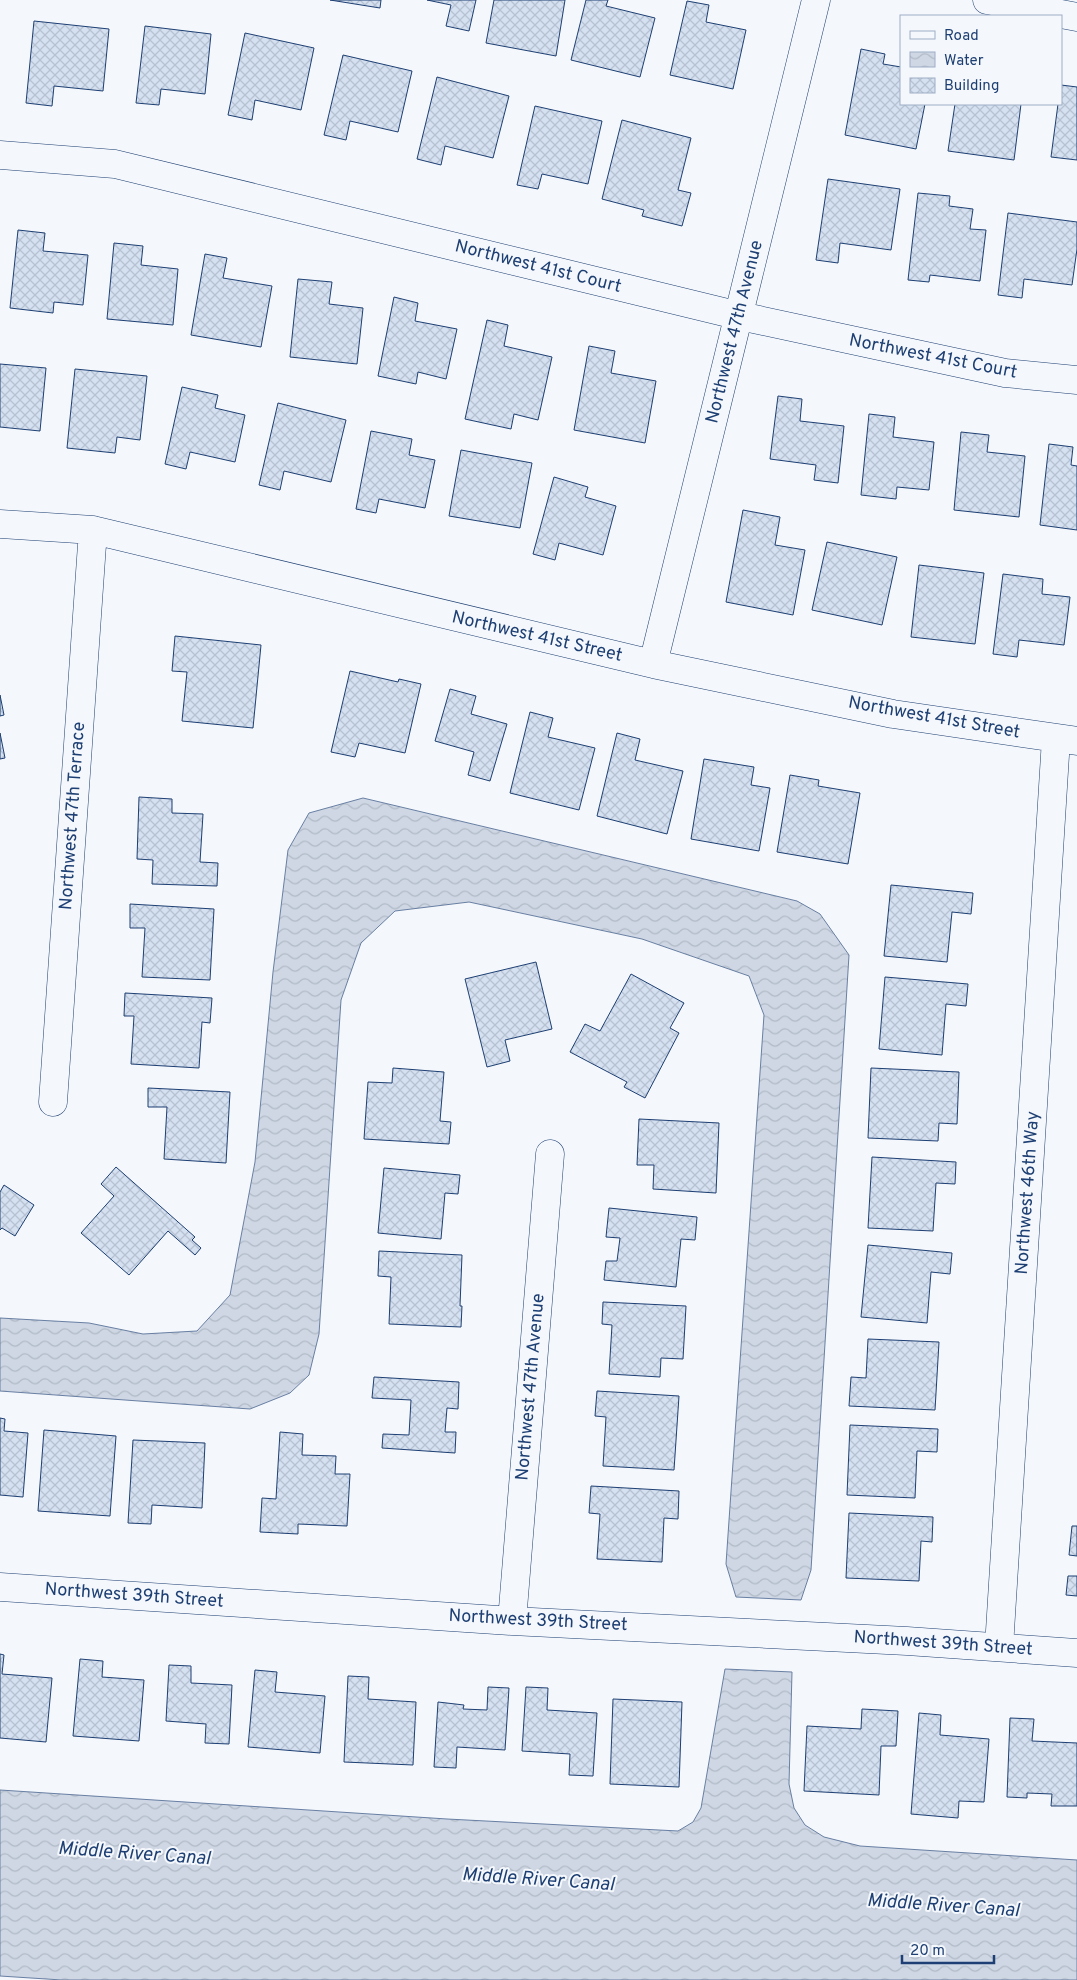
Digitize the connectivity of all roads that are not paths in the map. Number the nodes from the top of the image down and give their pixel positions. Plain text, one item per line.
1 (816, 0) edge
2 (987, 0) edge
3 (1077, 17) edge
4 (0, 155) edge
5 (740, 316) junction
6 (1077, 380) edge
7 (0, 524) edge
8 (93, 530) junction
9 (653, 664) junction
10 (1066, 740) edge
11 (53, 1102) dead end
12 (550, 1154) dead end
13 (0, 1587) edge
14 (512, 1621) junction
15 (1000, 1647) junction
16 (1077, 1653) edge

1 - 5 street, Northwest 47th Avenue
2 - 3 street
4 - 5 street, Northwest 41st Court
5 - 6 street, Northwest 41st Court
5 - 9 street, Northwest 47th Avenue
7 - 8 street, Northwest 41st Street
8 - 9 street, Northwest 41st Street
8 - 11 street, Northwest 47th Terrace
9 - 10 street, Northwest 41st Street
10 - 15 street, Northwest 46th Way
12 - 14 street, Northwest 47th Avenue
13 - 14 street, Northwest 39th Street
14 - 15 street, Northwest 39th Street
15 - 16 street, Northwest 39th Street

